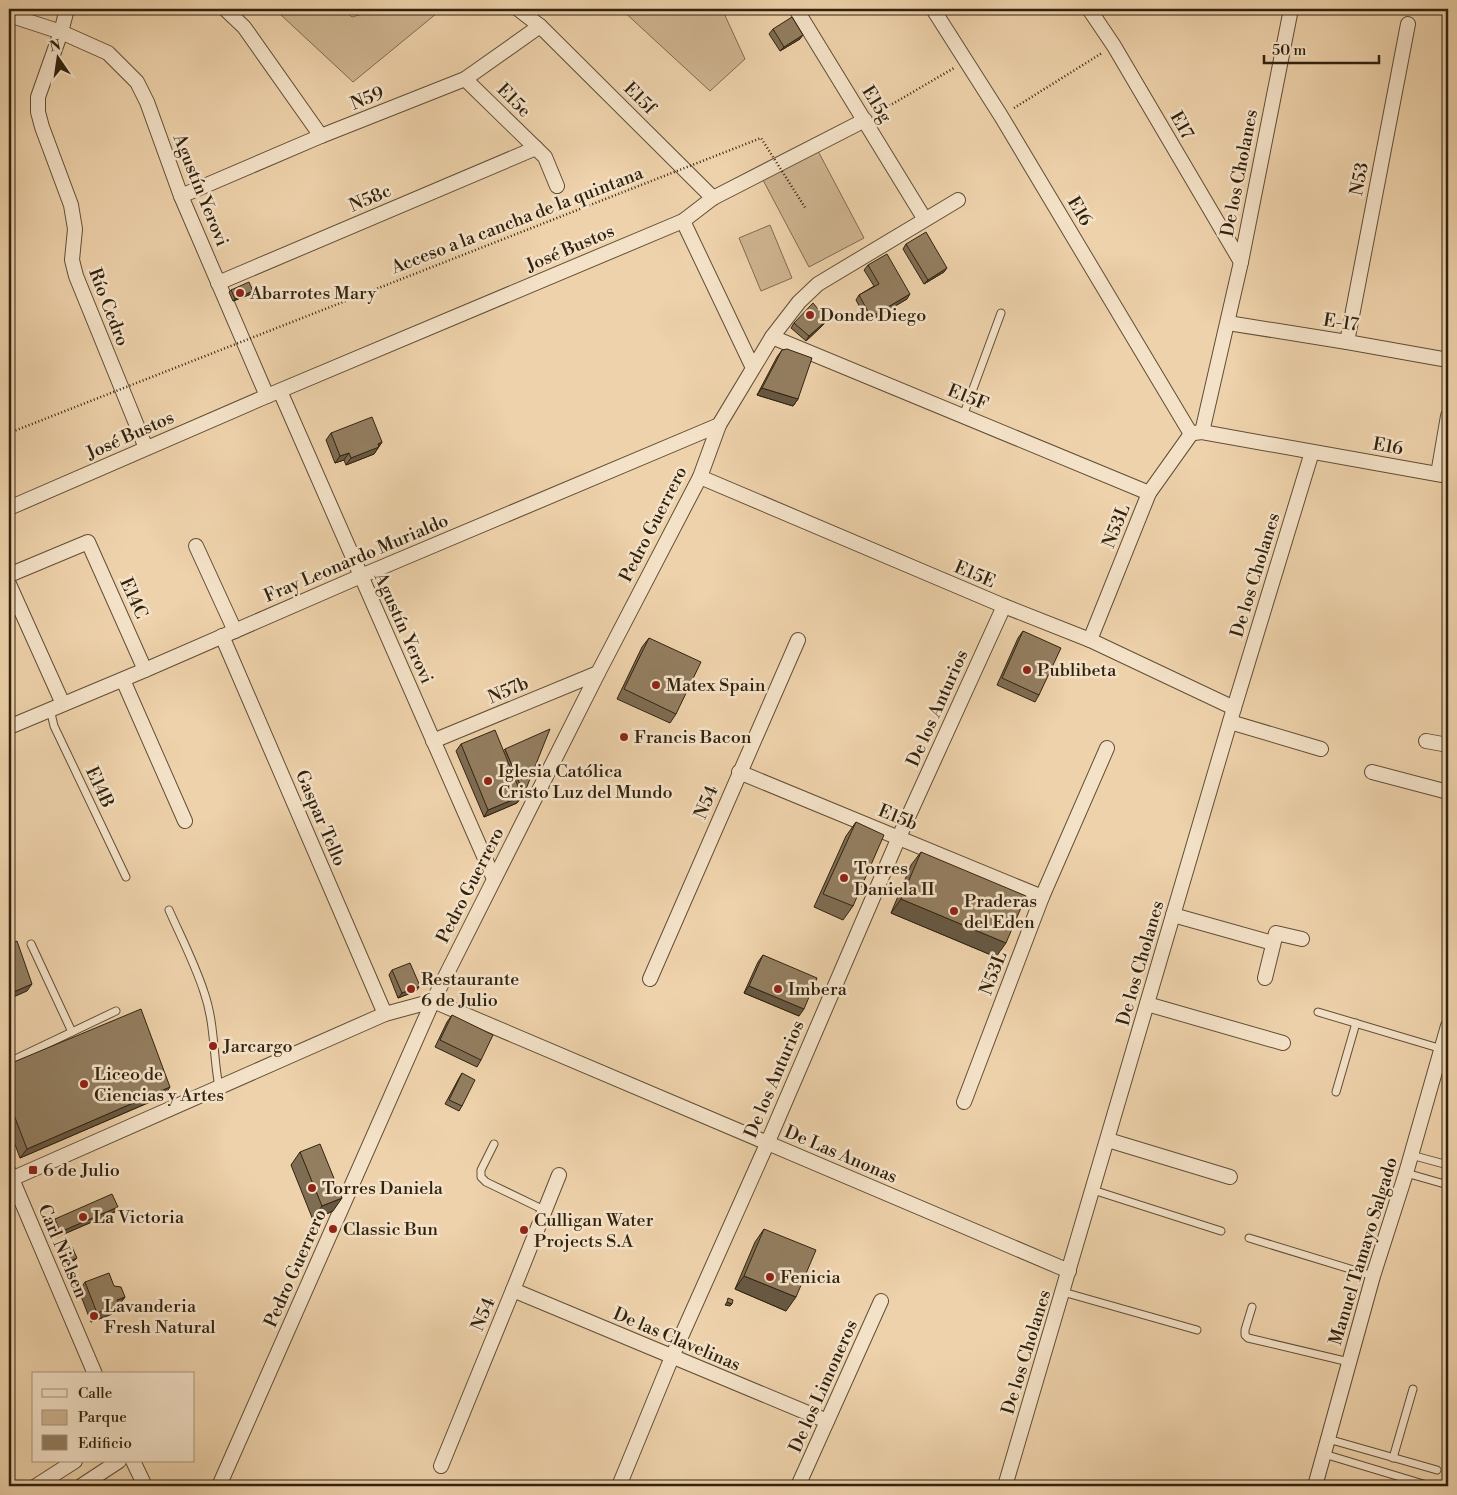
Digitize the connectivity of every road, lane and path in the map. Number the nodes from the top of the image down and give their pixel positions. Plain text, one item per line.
1 (68, 9) edge
2 (225, 9) edge
3 (518, 9) edge
4 (796, 9) edge
5 (933, 9) edge
6 (1089, 9) edge
7 (1291, 9) edge
8 (9, 15) edge
9 (1408, 24) dead end
10 (540, 26) junction
11 (61, 32) junction
12 (1114, 46) junction
13 (966, 61) junction
14 (465, 79) junction
15 (1001, 116) junction
16 (865, 120) junction
17 (321, 136) junction
18 (536, 148) junction
19 (557, 186) dead end
20 (182, 196) junction
21 (713, 198) junction
22 (958, 200) dead end
23 (806, 209) dead end
24 (924, 218) junction
25 (684, 221) junction
26 (1241, 262) junction
27 (218, 282) junction
28 (1001, 313) dead end
29 (1228, 323) junction
30 (772, 336) junction
31 (1347, 342) junction
32 (1448, 360) edge
33 (753, 368) junction
34 (273, 394) junction
35 (963, 416) junction
36 (1448, 416) edge
37 (719, 425) junction
38 (9, 433) edge
39 (1197, 433) junction
40 (146, 448) junction
41 (1312, 452) junction
42 (1443, 475) edge
43 (700, 476) junction
44 (1149, 493) junction
45 (9, 508) edge
46 (196, 546) dead end
47 (9, 575) edge
48 (361, 576) junction
49 (9, 584) edge
50 (1004, 606) junction
51 (228, 633) junction
52 (798, 640) dead end
53 (1090, 640) junction
54 (145, 670) junction
55 (598, 673) junction
56 (122, 680) junction
57 (63, 704) junction
58 (1234, 708) junction
59 (50, 709) junction
60 (1230, 722) junction
61 (9, 727) edge
62 (433, 741) junction
63 (1426, 741) dead end
64 (1448, 745) edge
65 (1106, 748) dead end
66 (1321, 749) dead end
67 (740, 772) junction
68 (1372, 772) dead end
69 (1448, 792) edge
70 (185, 820) dead end
71 (899, 837) junction
72 (126, 877) dead end
73 (494, 879) junction
74 (1042, 897) junction
75 (169, 910) dead end
76 (1173, 915) junction
77 (1302, 939) dead end
78 (1273, 943) junction
79 (30, 944) dead end
80 (1265, 978) dead end
81 (650, 979) dead end
82 (433, 1001) junction
83 (1147, 1004) junction
84 (116, 1010) dead end
85 (1318, 1012) dead end
86 (385, 1014) junction
87 (1356, 1023) junction
88 (1448, 1026) edge
89 (72, 1032) junction
90 (1283, 1043) dead end
91 (1442, 1048) junction
92 (9, 1062) edge
93 (219, 1087) junction
94 (1336, 1092) dead end
95 (964, 1102) dead end
96 (1108, 1140) junction
97 (494, 1144) dead end
98 (767, 1144) junction
99 (1411, 1155) junction
100 (1448, 1165) edge
101 (1406, 1173) junction
102 (559, 1175) dead end
103 (10, 1177) edge
104 (1230, 1177) dead end
105 (1448, 1185) edge
106 (1093, 1190) junction
107 (544, 1210) junction
108 (1221, 1231) dead end
109 (1249, 1238) dead end
110 (1069, 1271) junction
111 (1373, 1276) junction
112 (513, 1290) junction
113 (1063, 1292) junction
114 (881, 1301) dead end
115 (1252, 1307) dead end
116 (1197, 1330) dead end
117 (672, 1357) junction
118 (1349, 1362) junction
119 (94, 1372) edge
120 (1412, 1389) dead end
121 (827, 1421) junction
122 (1328, 1439) junction
123 (1324, 1454) junction
124 (1393, 1458) junction
125 (72, 1462) edge
126 (117, 1462) edge
127 (133, 1462) edge
128 (441, 1466) dead end
129 (1436, 1470) dead end
130 (36, 1486) edge
131 (81, 1486) edge
132 (145, 1486) edge
133 (219, 1486) edge
134 (619, 1486) edge
135 (798, 1486) edge
136 (1005, 1486) edge
137 (1315, 1486) edge
138 (1430, 1486) edge

1 - 11 street, Río Cedro
2 - 17 street
3 - 10 street, E15f
4 - 16 street, E15g
5 - 13 street, E16
6 - 12 street, E17
7 - 26 street, De los Cholanes
8 - 11 street, Agustín Yerovi
9 - 31 street, N53
10 - 14 street, N59
10 - 21 street, E15f
11 - 20 street, Agustín Yerovi
11 - 40 street, Río Cedro
12 - 15 path
12 - 26 street, E17
13 - 15 street, E16
13 - 16 path
14 - 17 street, N59
14 - 18 street, E15e
15 - 39 street, E16
16 - 21 street, José Bustos
16 - 24 street, E15g
17 - 20 street, N59
18 - 19 street, E15e
18 - 27 street, N58c
20 - 27 street, Agustín Yerovi
21 - 25 street, José Bustos
22 - 24 street, Pedro Guerrero
23 - 38 path, Acceso a la cancha de la quintana, bridge
24 - 30 street, Pedro Guerrero
25 - 33 street
25 - 34 street, José Bustos
26 - 29 street, De los Cholanes
27 - 34 street, Agustín Yerovi
28 - 35 lane
29 - 31 street, E-17
29 - 39 street, De los Cholanes
30 - 33 street, Pedro Guerrero
30 - 35 street, E15F
31 - 32 street, E-17
33 - 37 street, Pedro Guerrero
34 - 40 street, José Bustos
34 - 48 street, Agustín Yerovi
35 - 44 street, E15F
36 - 42 street
37 - 43 street, Pedro Guerrero
37 - 48 street, Fray Leonardo Murialdo
39 - 41 street, E16
39 - 44 street, N53L
40 - 45 street, José Bustos
41 - 42 street, E16
41 - 58 street, De los Cholanes
43 - 50 street, E15E
43 - 55 street, Pedro Guerrero
44 - 53 street, N53L
46 - 51 street, Gaspar Tello
47 - 54 street, E14C
48 - 51 street, Fray Leonardo Murialdo
48 - 62 street, Agustín Yerovi
49 - 57 street
50 - 53 street, E15E
50 - 71 street, De los Anturios
51 - 54 street, Fray Leonardo Murialdo
51 - 86 street, Gaspar Tello
52 - 67 street, N54
53 - 58 street, E15E
54 - 56 street, Fray Leonardo Murialdo
55 - 62 street, N57b
55 - 73 street, Pedro Guerrero
56 - 57 street, Fray Leonardo Murialdo
56 - 70 street
57 - 59 street, Fray Leonardo Murialdo
58 - 60 street, De los Cholanes
59 - 61 street, Fray Leonardo Murialdo
59 - 72 lane, E14B
60 - 66 street
60 - 76 street, De los Cholanes
62 - 73 street, Agustín Yerovi
63 - 64 street
65 - 74 street, N53L
67 - 71 street, E15b
67 - 81 street, N54
68 - 69 street
71 - 74 street, E15b
71 - 98 street, De los Anturios
73 - 82 street, Pedro Guerrero
74 - 95 street, N53L
75 - 93 lane
76 - 78 street
76 - 83 street, De los Cholanes
77 - 78 street
78 - 80 street
79 - 89 lane
82 - 86 street
82 - 98 street, De Las Anonas
82 - 133 street, Pedro Guerrero
83 - 90 street
83 - 96 street, De los Cholanes
84 - 89 lane
85 - 87 lane
86 - 93 street
87 - 91 lane
87 - 94 lane
88 - 91 street, Manuel Tamayo Salgado
89 - 92 lane
91 - 99 street, Manuel Tamayo Salgado
93 - 103 street
96 - 104 street
96 - 106 street, De los Cholanes
97 - 107 lane
98 - 110 street, De Las Anonas
98 - 117 street, De los Anturios
99 - 100 lane
99 - 101 street, Manuel Tamayo Salgado
101 - 105 lane
101 - 111 street, Manuel Tamayo Salgado
102 - 107 street, N54
103 - 119 street, Carl Nielsen
106 - 108 lane
106 - 110 street, De los Cholanes
107 - 112 street, N54
109 - 111 lane
110 - 113 street, De los Cholanes
111 - 118 street, Manuel Tamayo Salgado
112 - 117 street, De las Clavelinas
112 - 128 street, N54
113 - 116 lane
113 - 136 street, De los Cholanes
114 - 121 street, De los Limoneros
115 - 118 lane
117 - 121 street, De las Clavelinas
117 - 134 street, De los Anturios
118 - 122 street, Manuel Tamayo Salgado
120 - 124 lane
121 - 135 street, De los Limoneros
122 - 123 street, Manuel Tamayo Salgado
122 - 124 lane
123 - 137 street, Manuel Tamayo Salgado
123 - 138 lane
124 - 129 lane
125 - 130 street
126 - 131 street
127 - 132 street

